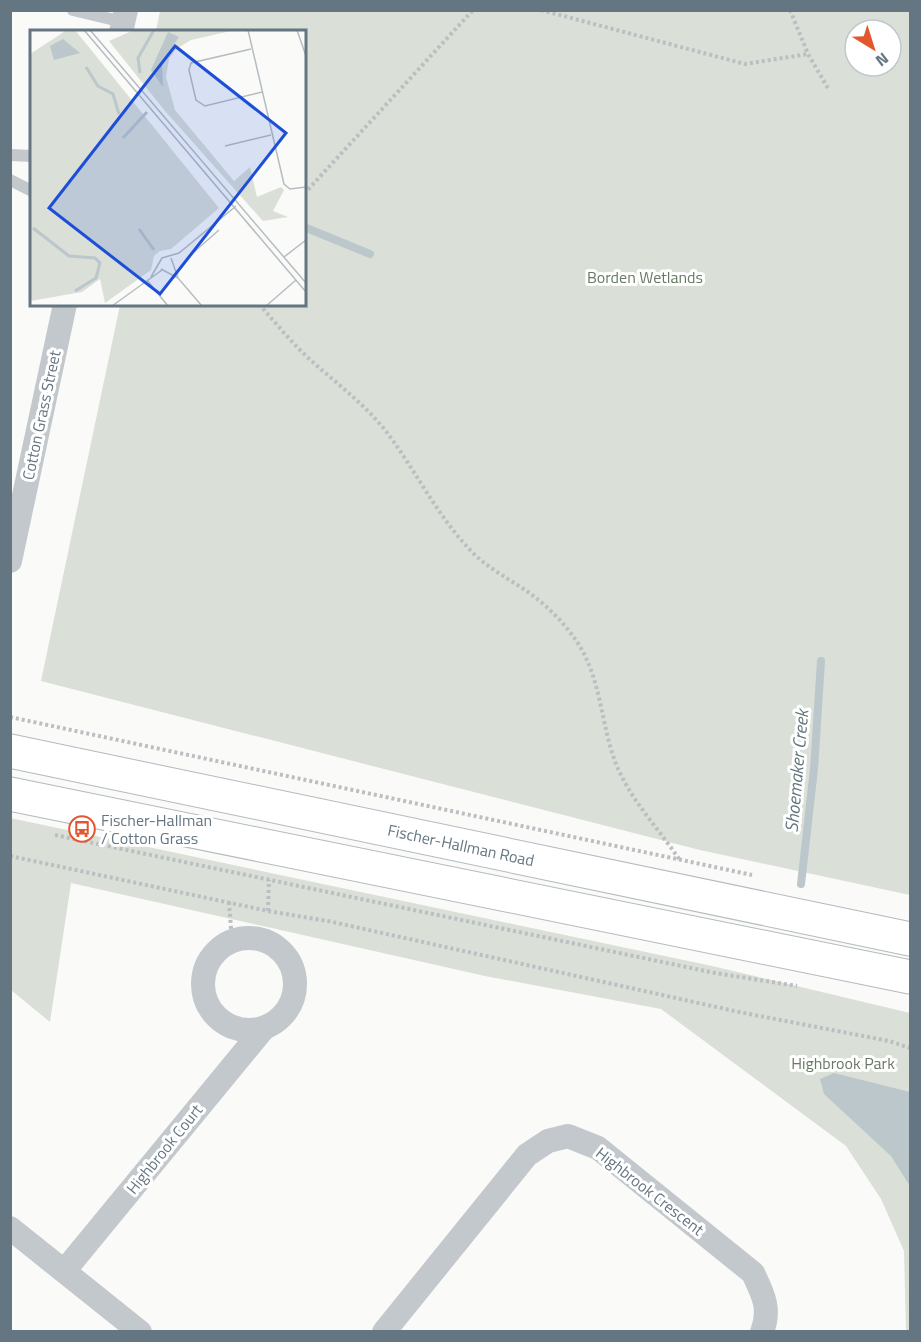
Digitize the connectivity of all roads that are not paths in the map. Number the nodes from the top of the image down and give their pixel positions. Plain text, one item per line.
1 (73, 10) edge
2 (123, 21) edge
3 (10, 155) edge
4 (30, 156) edge
5 (10, 180) edge
6 (30, 190) edge
7 (64, 306) edge
8 (18, 486) edge
9 (10, 561) edge
10 (10, 751) edge
11 (10, 794) edge
12 (910, 939) edge
13 (910, 976) edge
14 (264, 1028) junction
15 (10, 1228) edge
16 (65, 1270) junction
17 (140, 1332) edge
18 (384, 1332) edge
19 (762, 1332) edge

1 - 2 lane
3 - 4 lane
5 - 6 lane
7 - 8 street, Cotton Grass Street
8 - 9 street, Cotton Grass Street
10 - 12 main road, Fischer-Hallman Road
11 - 13 main road
14 - 14 street, Highbrook Court
14 - 16 street, Highbrook Court
15 - 16 street
16 - 17 street
18 - 19 street, Highbrook Crescent

